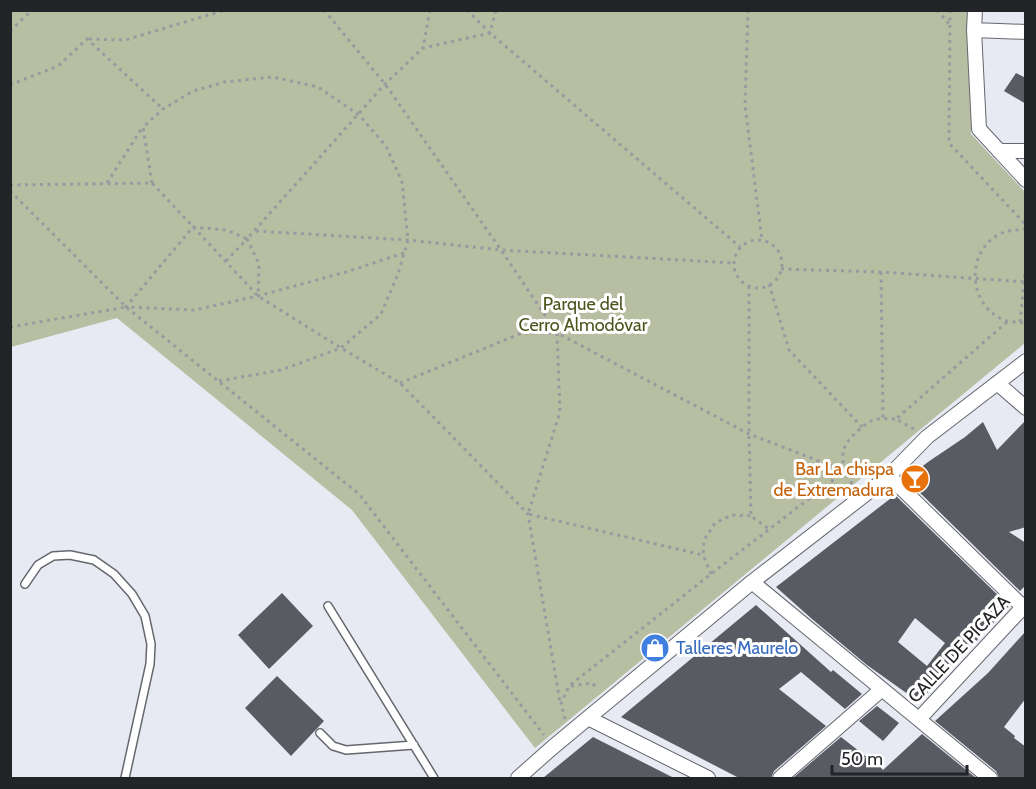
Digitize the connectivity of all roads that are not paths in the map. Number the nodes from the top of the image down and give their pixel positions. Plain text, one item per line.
1 (975, 10) edge
2 (974, 30) junction
3 (1026, 32) edge
4 (999, 151) junction
5 (1026, 151) edge
6 (1026, 180) edge
7 (1026, 361) edge
8 (998, 383) junction
9 (1026, 408) edge
10 (889, 477) junction
11 (752, 582) junction
12 (25, 584) dead end
13 (328, 606) dead end
14 (1025, 607) edge
15 (881, 690) junction
16 (588, 718) junction
17 (918, 720) junction
18 (320, 733) dead end
19 (414, 745) junction
20 (125, 778) edge
21 (434, 778) edge
22 (518, 778) edge
23 (708, 778) edge
24 (780, 778) edge
25 (990, 778) edge

1 - 2 street
2 - 3 street
2 - 4 street
4 - 5 street
4 - 6 street
7 - 8 street
8 - 9 street
8 - 10 street
10 - 11 street
10 - 14 street
11 - 15 street
11 - 16 street
12 - 20 lane
13 - 19 lane
14 - 17 street, CALLE DE PICAZA
15 - 17 street
15 - 24 street, CALLE DE PICAZA
16 - 22 street
16 - 23 street
17 - 25 street
18 - 19 lane
19 - 21 lane

